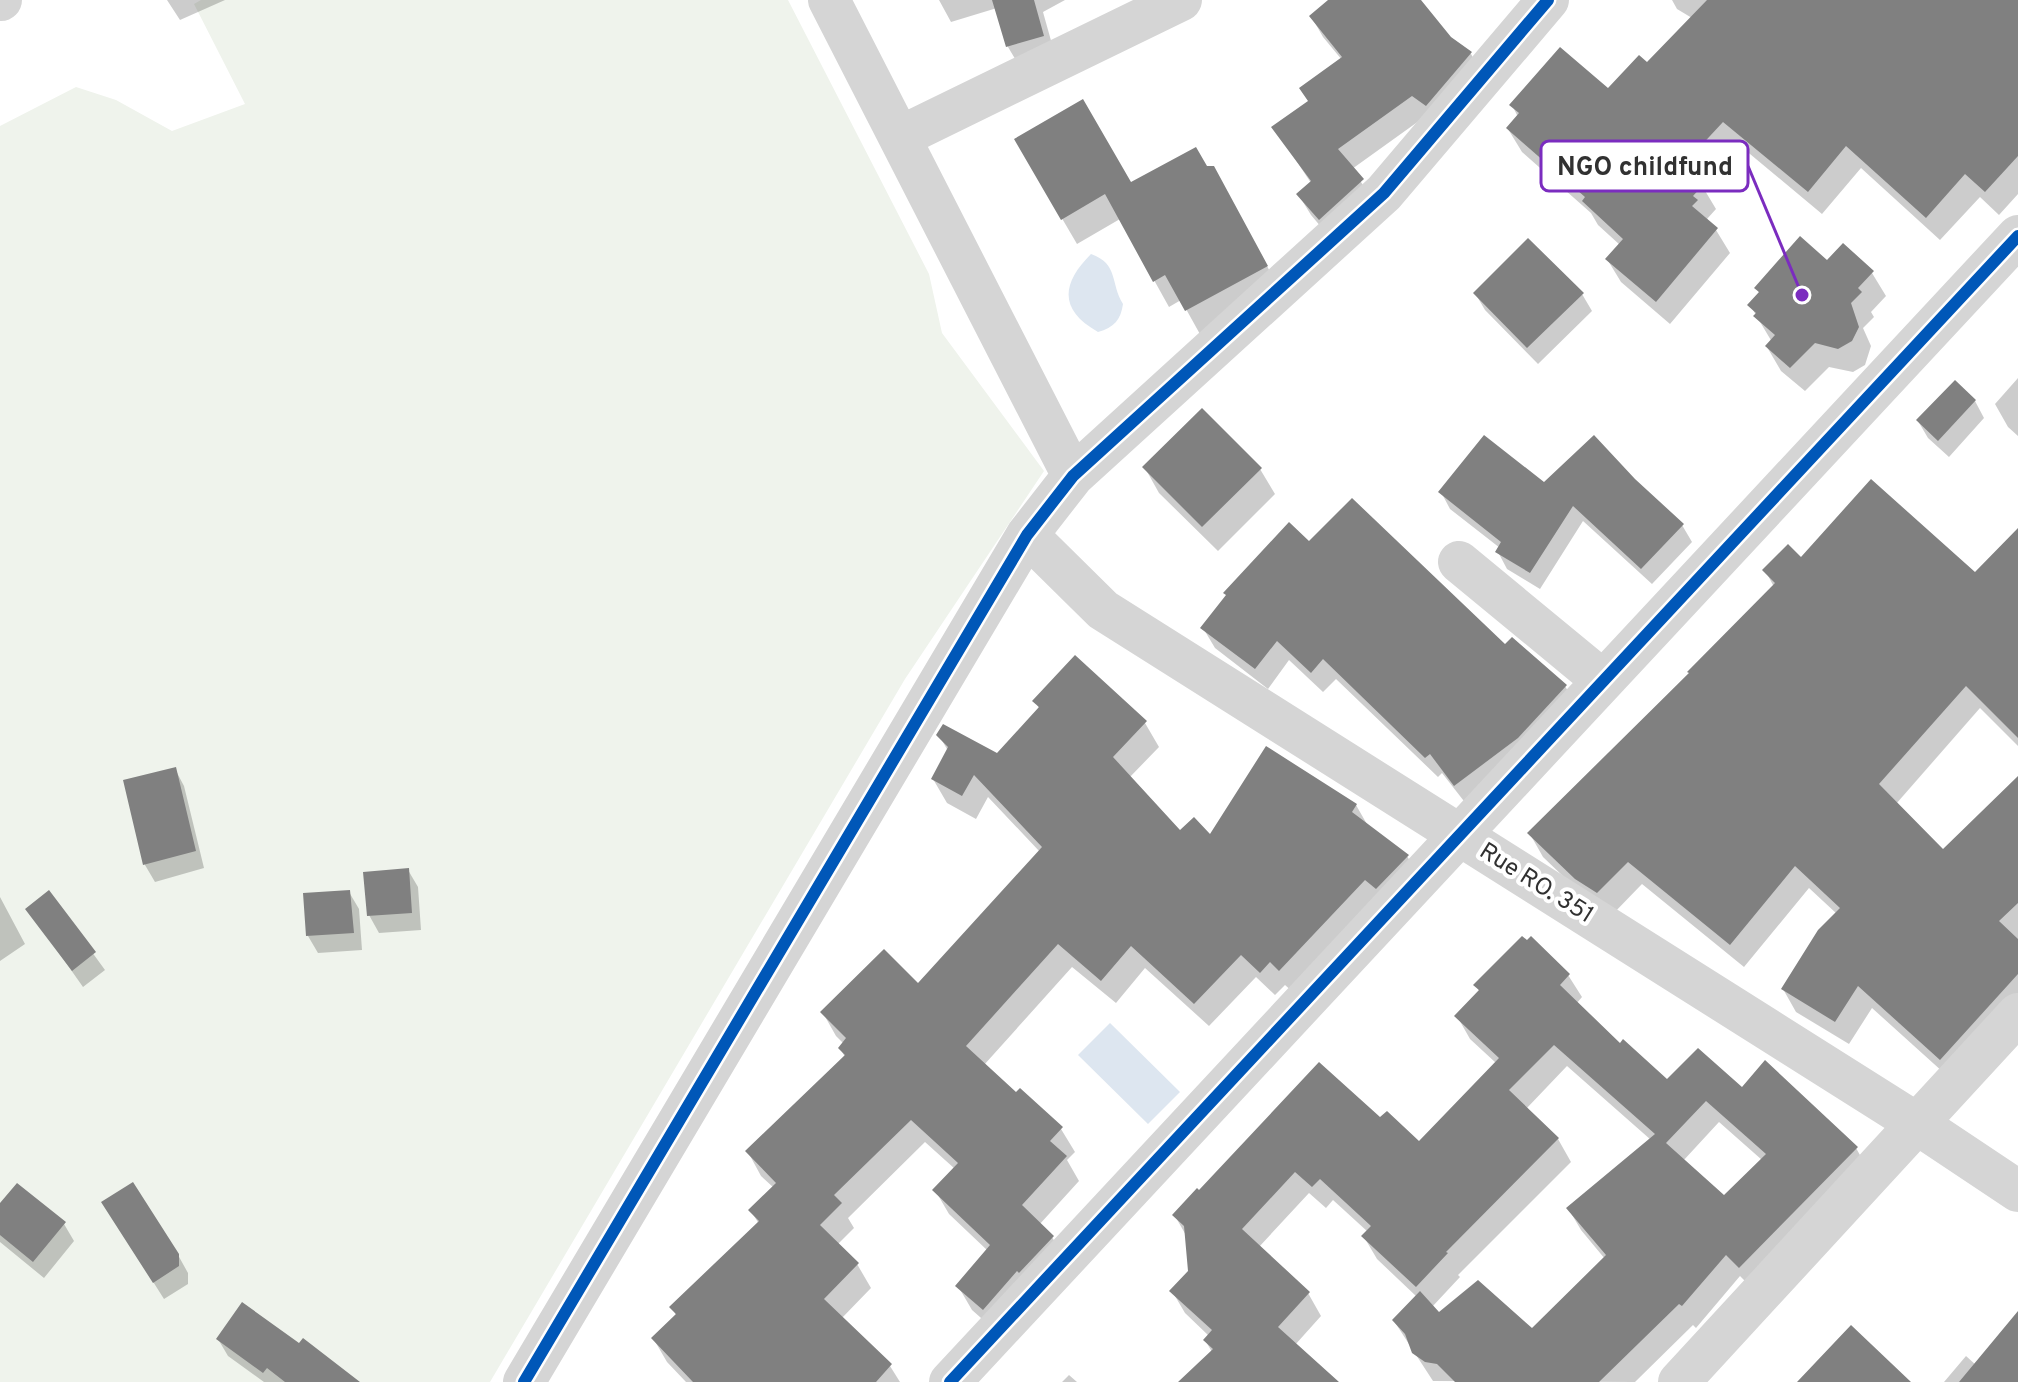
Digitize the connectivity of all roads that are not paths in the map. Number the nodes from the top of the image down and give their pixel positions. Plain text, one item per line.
1 (829, 0) edge
2 (1181, 0) edge
3 (1548, 0) edge
4 (900, 137) junction
5 (2018, 236) edge
6 (1073, 476) junction
7 (1027, 535) junction
8 (1459, 562) dead end
9 (1602, 680) junction
10 (1457, 835) junction
11 (2018, 1014) edge
12 (1916, 1123) junction
13 (2018, 1191) edge
14 (524, 1382) edge
15 (950, 1382) edge
16 (1679, 1382) edge

1 - 4 street
2 - 4 street
3 - 6 street
4 - 6 street
5 - 9 street
6 - 7 street
7 - 10 street, Rue RO. 351
7 - 14 street
8 - 9 street
9 - 10 street
10 - 12 street, Rue RO. 351
10 - 15 street
11 - 12 street
12 - 13 street, Rue RO. 351
12 - 16 street

